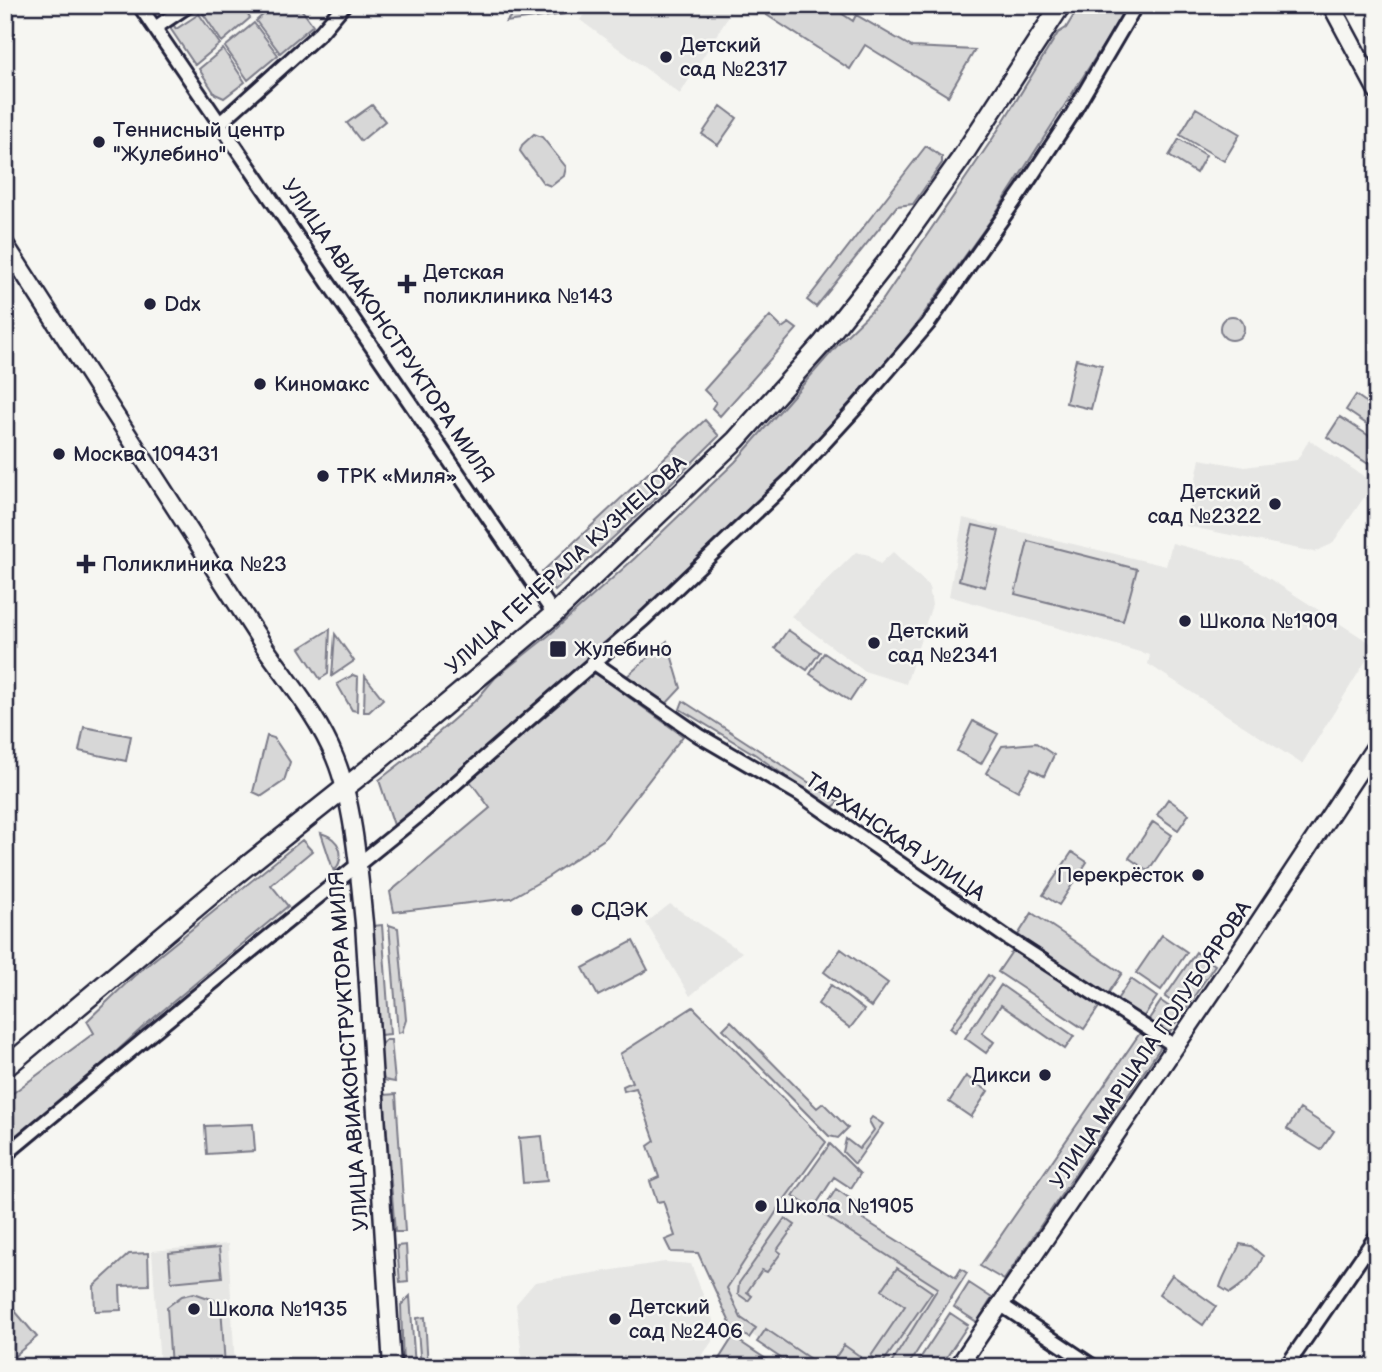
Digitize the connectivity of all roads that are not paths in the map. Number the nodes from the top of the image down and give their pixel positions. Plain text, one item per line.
1 (139, 5) edge
2 (189, 5) edge
3 (344, 5) edge
4 (1061, 5) edge
5 (1136, 5) edge
6 (1331, 5) edge
7 (155, 28) junction
8 (1377, 91) edge
9 (220, 123) junction
10 (7, 249) edge
11 (554, 614) junction
12 (593, 662) junction
13 (1375, 752) edge
14 (344, 789) junction
15 (358, 865) junction
16 (1175, 1046) junction
17 (5, 1068) edge
18 (5, 1155) edge
19 (1377, 1236) edge
20 (1000, 1304) junction
21 (392, 1367) edge
22 (958, 1367) edge
23 (1094, 1367) edge
24 (1286, 1367) edge

1 - 7 street, УЛИЦА АВИАКОНСТРУКТОРА МИЛЯ
2 - 7 street
3 - 9 street
4 - 11 main road, УЛИЦА ГЕНЕРАЛА КУЗНЕЦОВА
5 - 12 street
6 - 8 street
7 - 9 street, УЛИЦА АВИАКОНСТРУКТОРА МИЛЯ
9 - 11 street, УЛИЦА АВИАКОНСТРУКТОРА МИЛЯ
10 - 14 street, УЛИЦА АВИАКОНСТРУКТОРА МИЛЯ
11 - 14 main road, УЛИЦА ГЕНЕРАЛА КУЗНЕЦОВА
12 - 15 street
12 - 16 street, ТАРХАНСКАЯ УЛИЦА
13 - 16 street, УЛИЦА МАРШАЛА ПОЛУБОЯРОВА
14 - 15 street, УЛИЦА АВИАКОНСТРУКТОРА МИЛЯ
14 - 17 main road, УЛИЦА ГЕНЕРАЛА КУЗНЕЦОВА
15 - 18 street
15 - 21 street, УЛИЦА АВИАКОНСТРУКТОРА МИЛЯ
16 - 20 street, УЛИЦА МАРШАЛА ПОЛУБОЯРОВА
19 - 24 street
20 - 22 street, УЛИЦА МАРШАЛА ПОЛУБОЯРОВА
20 - 23 street

